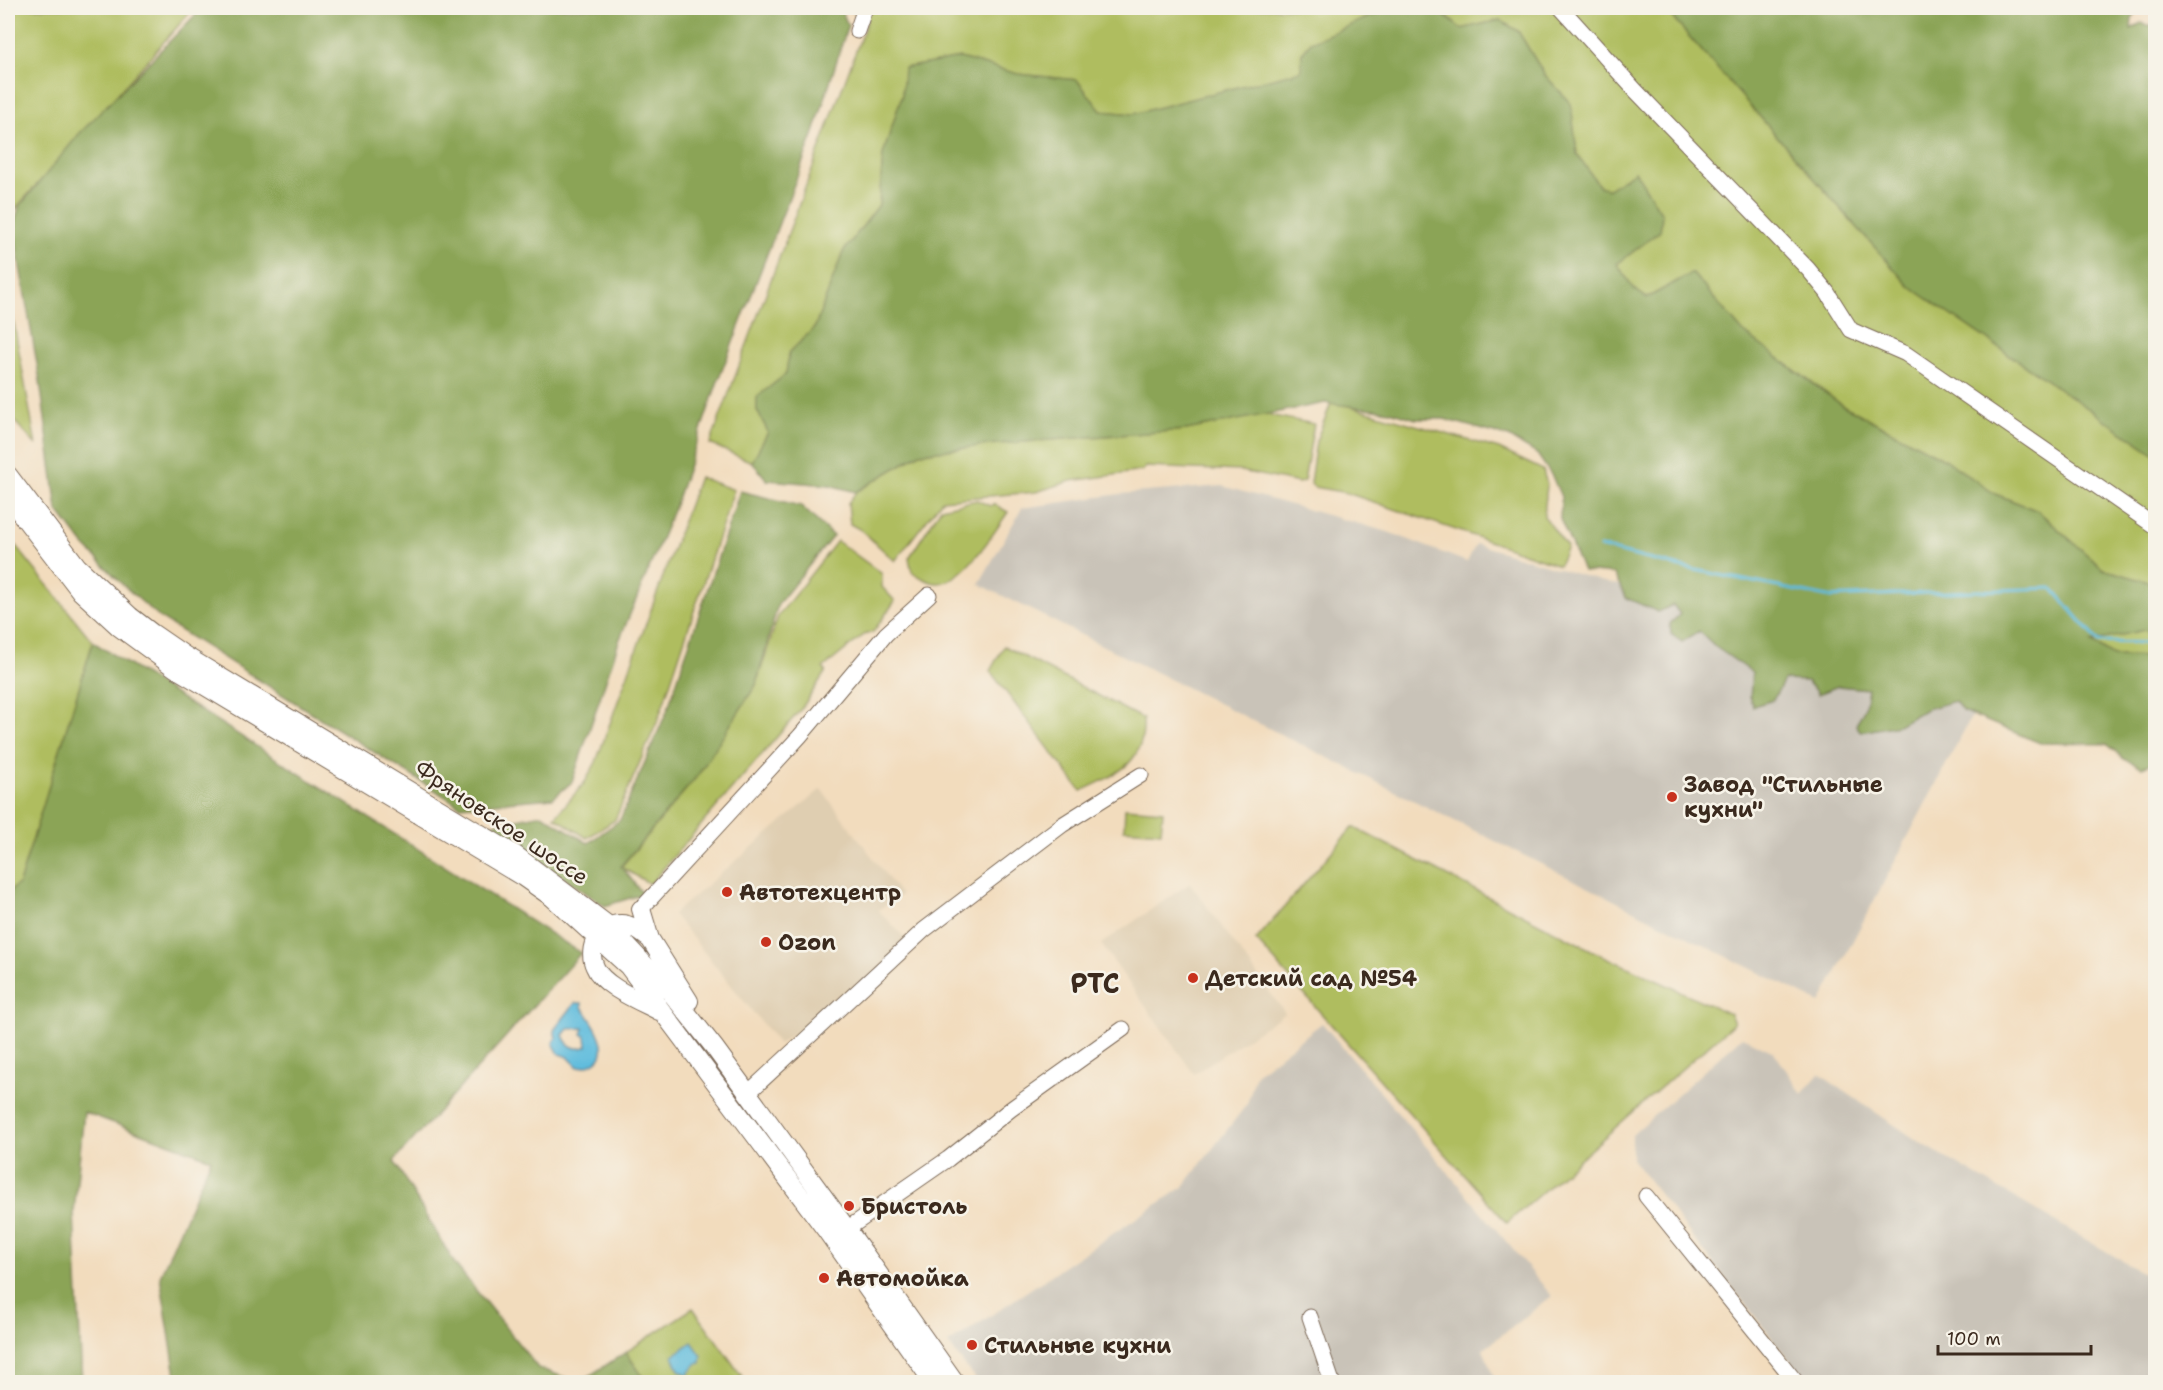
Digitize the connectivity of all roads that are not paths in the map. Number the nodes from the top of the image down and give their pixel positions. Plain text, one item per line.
1 (865, 8) edge
2 (1561, 8) edge
3 (857, 31) dead end
4 (8, 475) edge
5 (8, 497) edge
6 (2156, 527) edge
7 (929, 596) dead end
8 (1141, 775) dead end
9 (582, 904) junction
10 (641, 909) junction
11 (603, 932) junction
12 (650, 939) junction
13 (664, 1014) junction
14 (1123, 1029) dead end
15 (714, 1047) junction
16 (747, 1094) junction
17 (1646, 1196) dead end
18 (847, 1229) junction
19 (1310, 1317) dead end
20 (933, 1383) edge
21 (955, 1383) edge
22 (1332, 1383) edge
23 (1796, 1383) edge

1 - 3 street
2 - 6 street
4 - 9 main road, Фряновское шоссе
5 - 11 main road, Фряновское шоссе
7 - 10 street
8 - 16 street
9 - 10 main road
9 - 11 main road, Фряновское шоссе
10 - 11 main road
10 - 12 main road
11 - 12 main road
11 - 13 main road, Фряновское шоссе
11 - 13 main road
11 - 15 main road, Фряновское шоссе
12 - 15 main road
13 - 20 main road, Фряновское шоссе
14 - 18 street
15 - 16 main road, Фряновское шоссе
16 - 18 main road, Фряновское шоссе
17 - 23 street
18 - 21 main road, Фряновское шоссе
19 - 22 street

